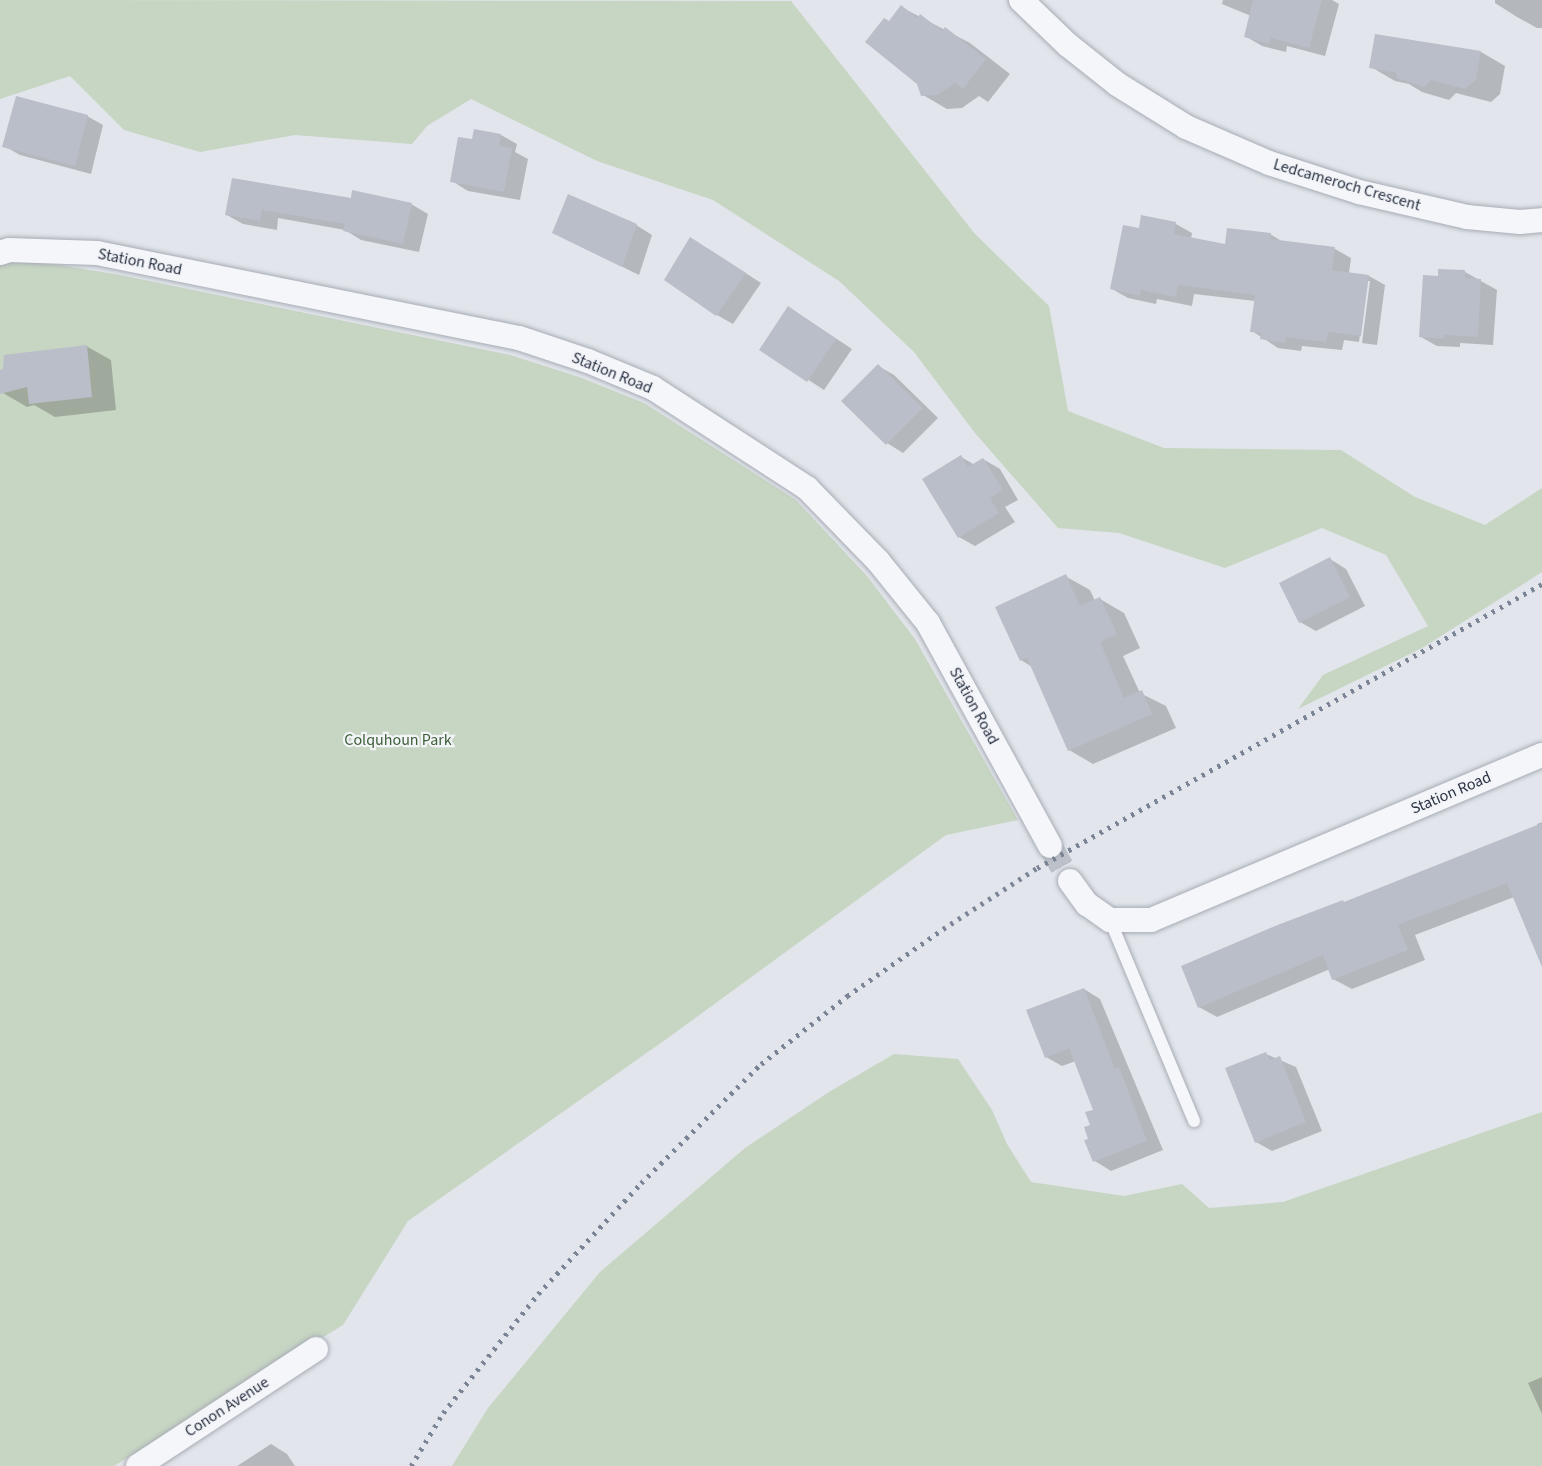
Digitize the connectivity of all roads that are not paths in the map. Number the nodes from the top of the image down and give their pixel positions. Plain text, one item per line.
1 (1021, 0) edge
2 (1542, 220) edge
3 (0, 253) edge
4 (1542, 755) edge
5 (1050, 846) tunnel mouth
6 (1070, 881) tunnel mouth
7 (1110, 920) junction
8 (1194, 1121) dead end
9 (316, 1349) dead end
10 (138, 1466) edge

1 - 2 street, Ledcameroch Crescent
3 - 5 street, Station Road
4 - 7 street, Station Road
6 - 7 street
7 - 8 lane
9 - 10 street, Conon Avenue

